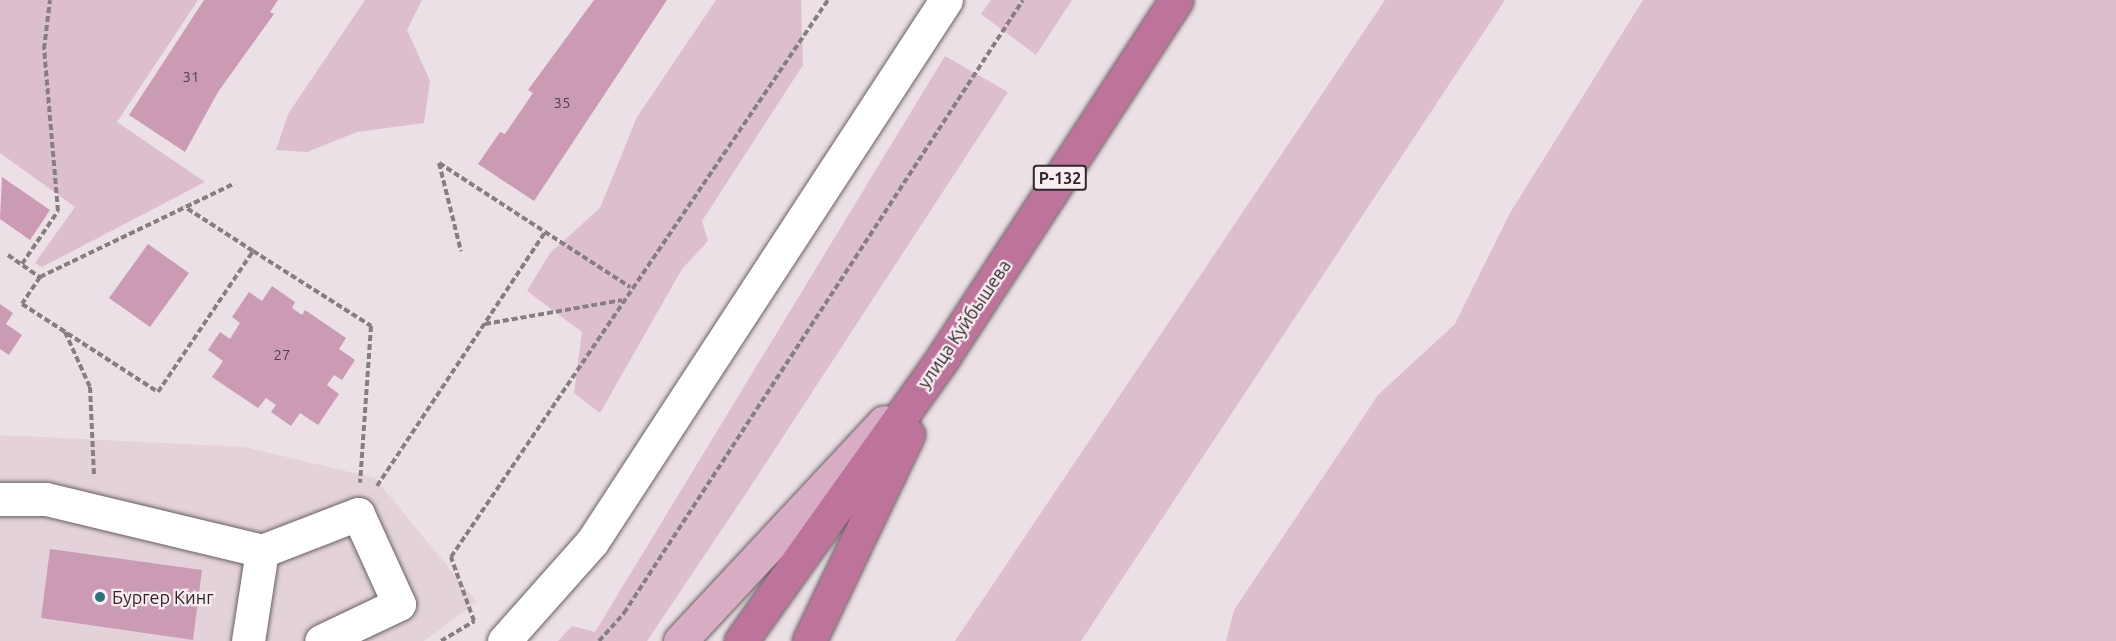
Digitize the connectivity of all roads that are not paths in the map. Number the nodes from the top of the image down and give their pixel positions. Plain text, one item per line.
1 (946, 0) edge
2 (1176, 0) edge
3 (944, 356) junction
4 (0, 499) edge
5 (262, 551) junction
6 (248, 641) edge
7 (321, 641) edge
8 (504, 641) edge
9 (680, 641) edge
10 (741, 641) edge
11 (809, 641) edge

1 - 8 street
2 - 3 highway, улица Куйбышева / Р-132
3 - 9 main road
3 - 10 highway, улица Куйбышева / Р-132
3 - 11 highway, Р-132
4 - 5 street
5 - 6 street
5 - 7 street

